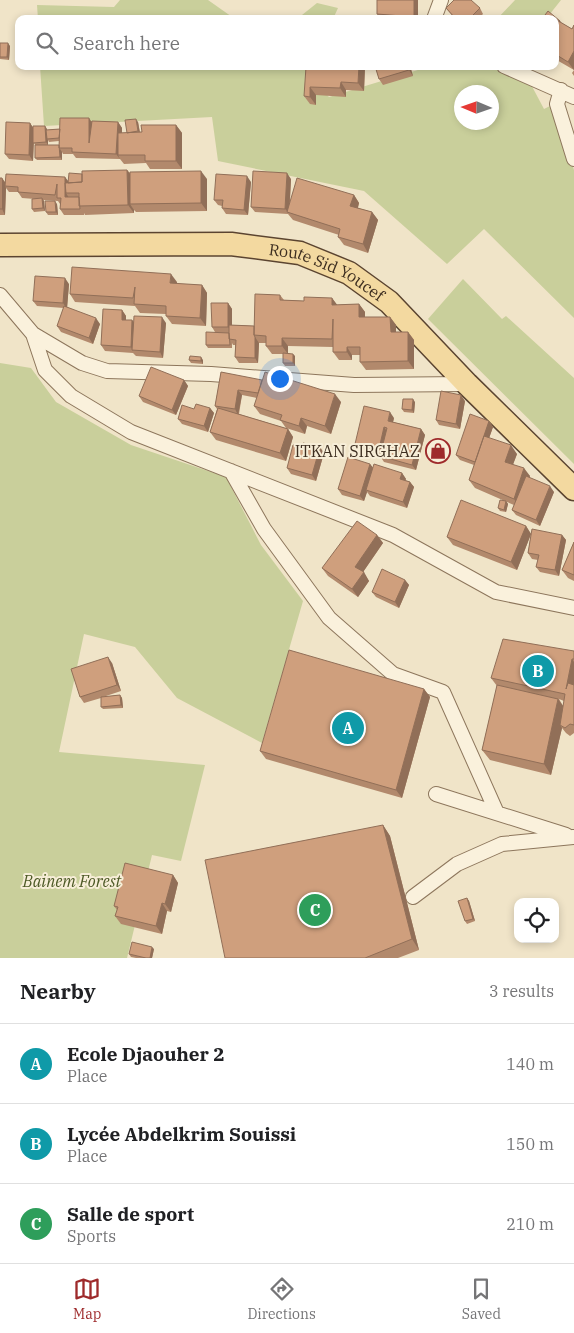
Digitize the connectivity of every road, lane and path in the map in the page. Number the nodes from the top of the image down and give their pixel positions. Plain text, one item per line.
1 (441, 0) edge
2 (435, 15) edge
3 (514, 70) edge
4 (561, 90) junction
5 (574, 97) edge
6 (574, 159) edge
7 (0, 245) edge
8 (0, 294) edge
9 (33, 334) junction
10 (466, 384) junction
11 (231, 471) junction
12 (574, 489) edge
13 (574, 608) edge
14 (436, 794) dead end
15 (497, 813) junction
16 (573, 837) edge
17 (413, 897) dead end

1 - 2 street
3 - 4 street
4 - 5 street
4 - 6 street
7 - 10 main road, Route Sid Youcef
8 - 9 street
9 - 10 street
9 - 11 street
10 - 12 main road, Route Sid Youcef
11 - 13 street
11 - 15 street
14 - 15 street
15 - 16 street
16 - 17 street

